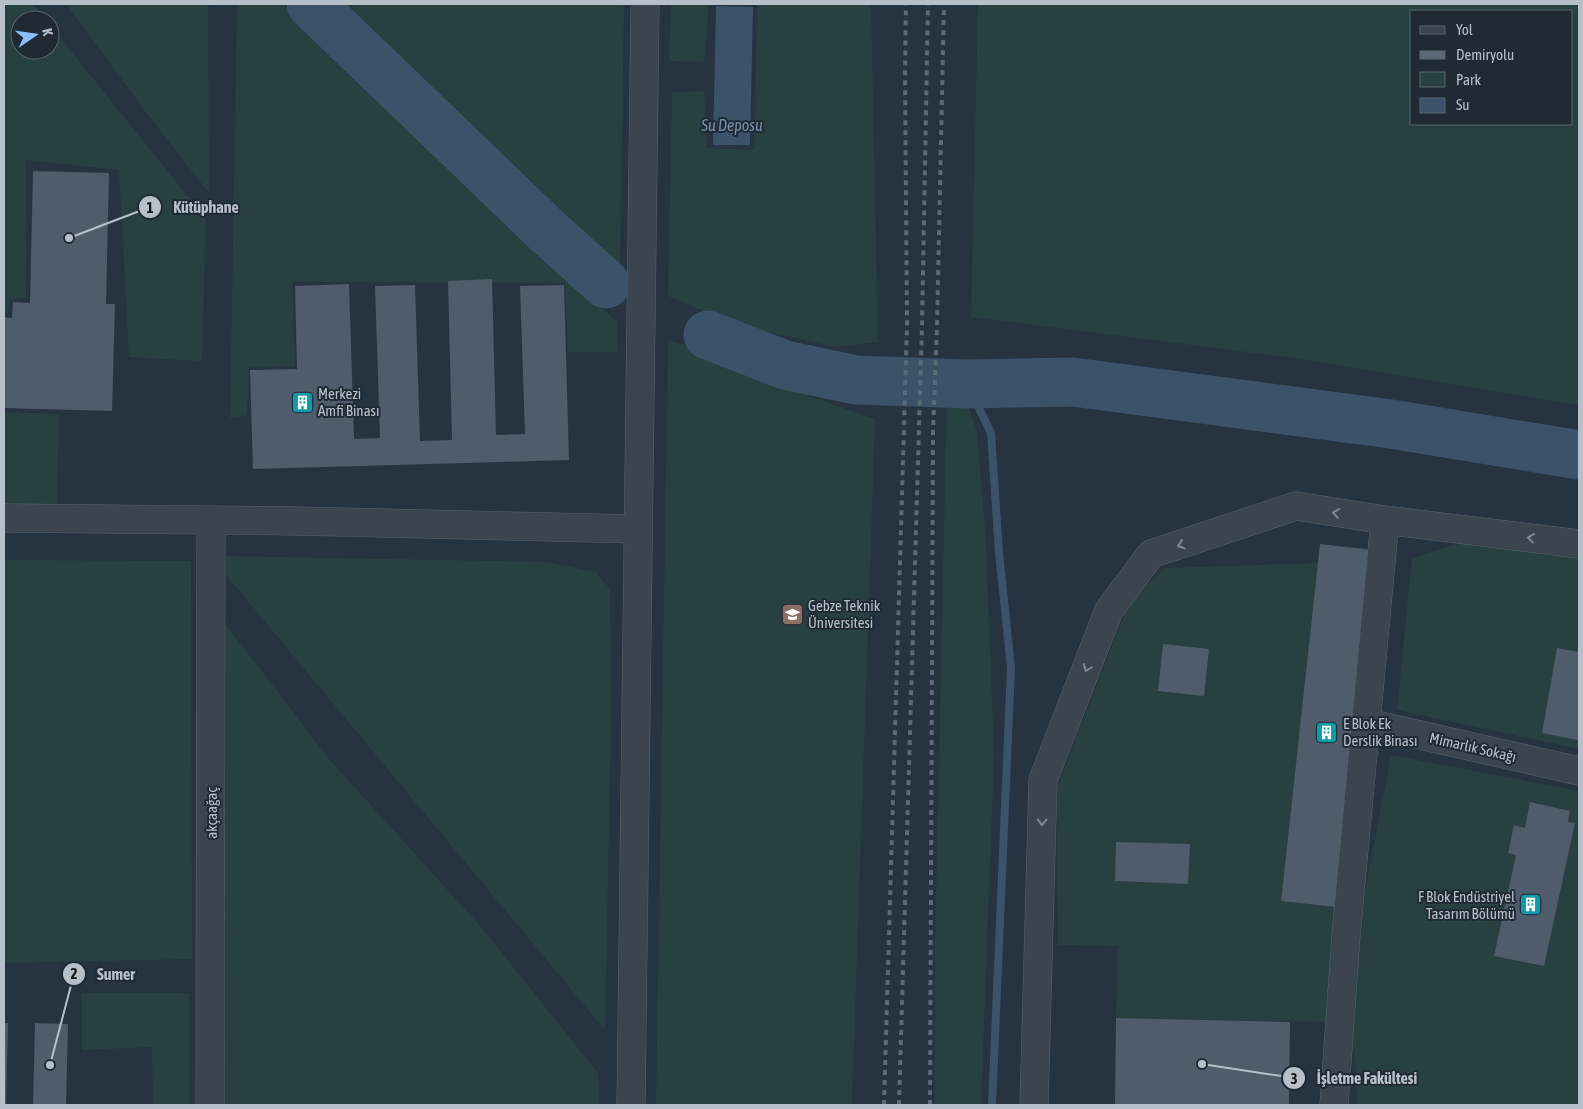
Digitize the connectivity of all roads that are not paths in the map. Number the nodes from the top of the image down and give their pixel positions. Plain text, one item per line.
1 (645, 4) edge
2 (4, 518) edge
3 (211, 520) junction
4 (1385, 520) junction
5 (638, 529) junction
6 (1579, 544) edge
7 (1367, 723) junction
8 (1579, 771) edge
9 (210, 1105) edge
10 (631, 1105) edge
11 (1034, 1105) edge
12 (1334, 1105) edge

1 - 5 street
2 - 3 street
3 - 5 street
3 - 9 street, akçaağaç
6 -> 4 street
4 - 7 street
4 -> 11 street
5 - 10 street
7 - 8 street, Mimarlık Sokağı
7 - 12 street

